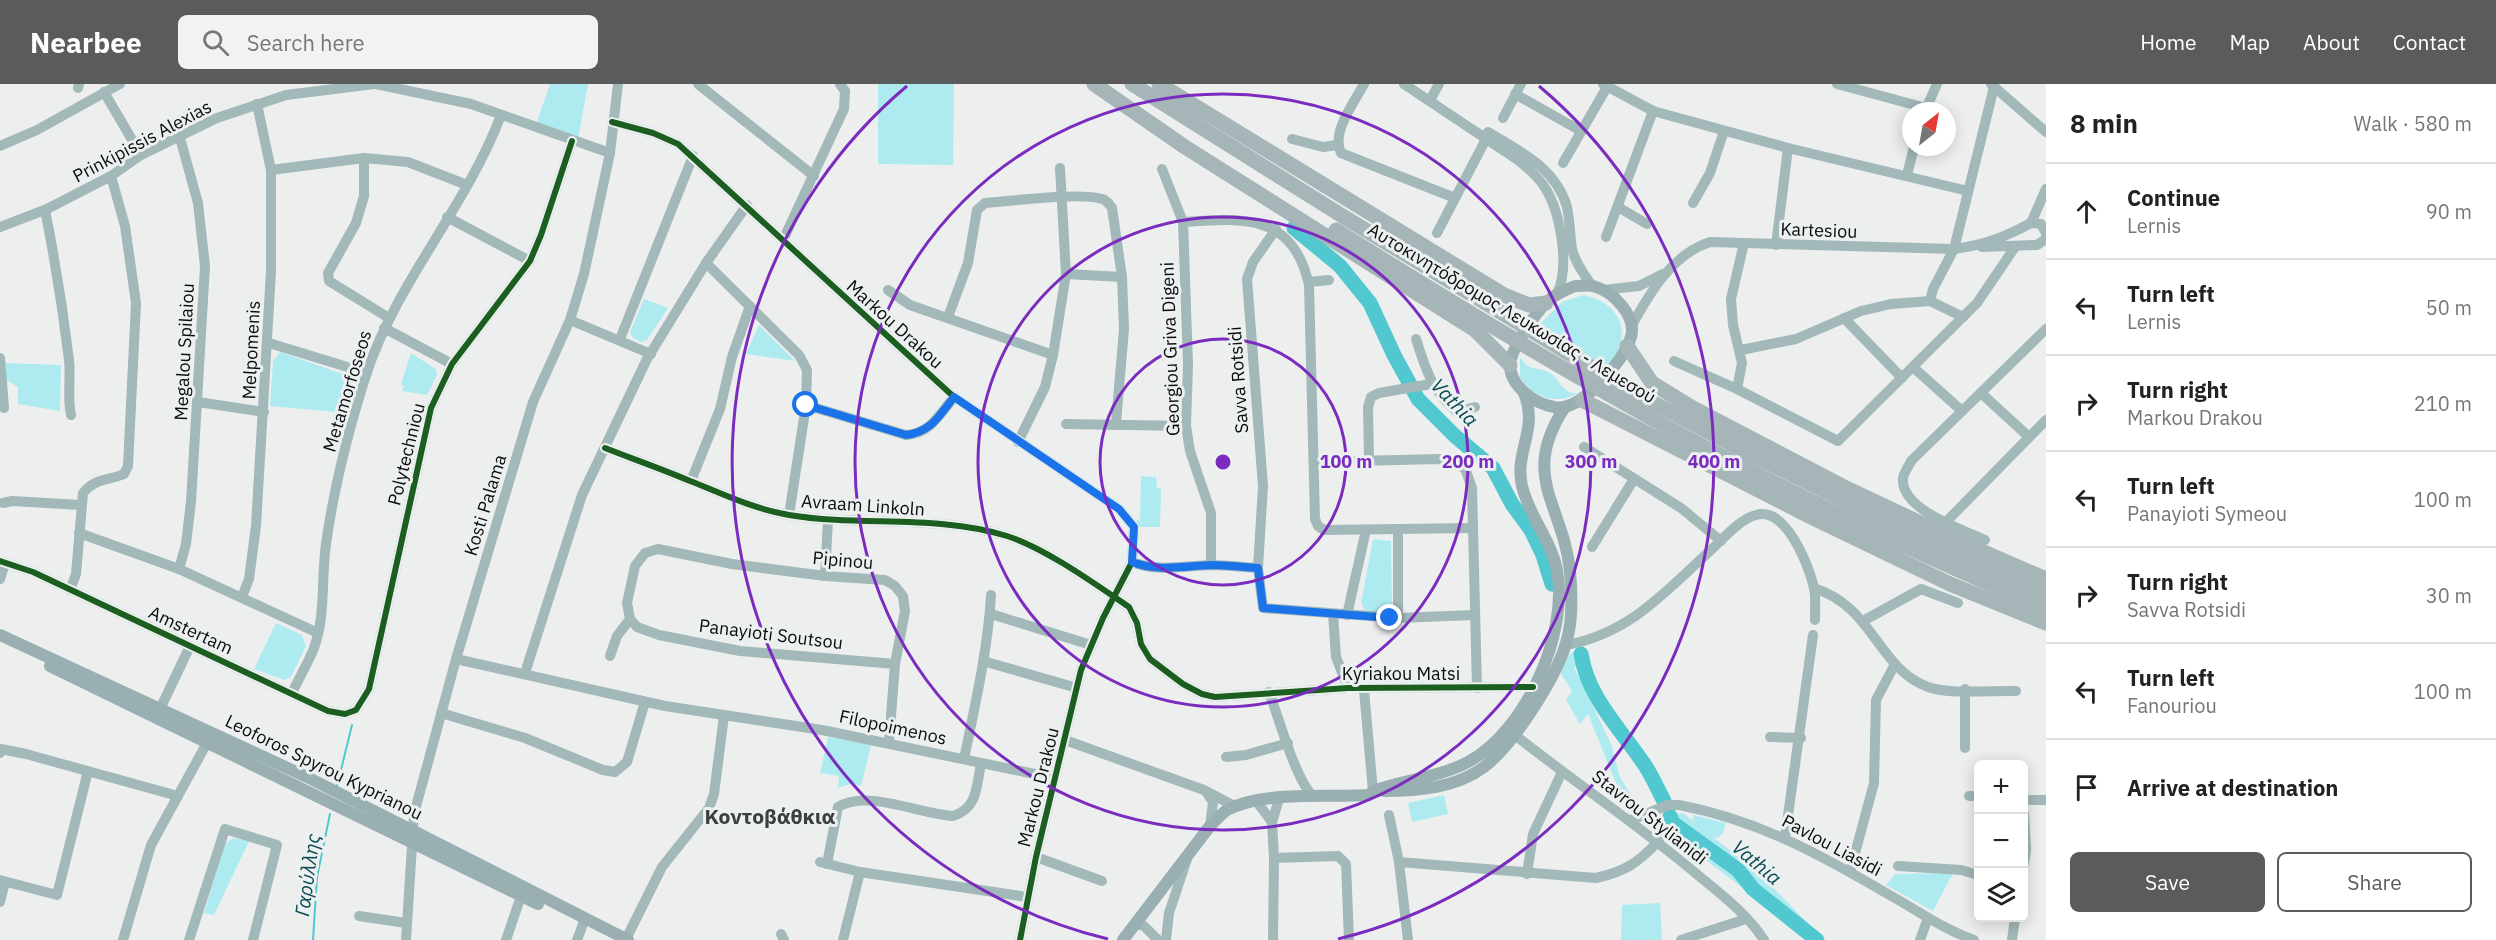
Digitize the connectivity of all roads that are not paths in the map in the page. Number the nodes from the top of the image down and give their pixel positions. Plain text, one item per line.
1 (120, 84) edge
2 (375, 84) edge
3 (618, 84) edge
4 (698, 84) edge
5 (840, 84) edge
6 (1094, 84) edge
7 (1104, 84) edge
8 (1132, 84) edge
9 (1159, 84) edge
10 (1364, 84) edge
11 (1404, 84) edge
12 (1439, 84) edge
13 (1837, 84) edge
14 (1937, 84) edge
15 (1992, 85) edge
16 (1605, 86) edge
17 (1518, 89) edge
18 (104, 92) junction
19 (1430, 100) junction
20 (1902, 102) edge
21 (1929, 102) edge
22 (257, 104) junction
23 (1653, 111) junction
24 (1450, 114) junction
25 (501, 115) junction
26 (1503, 117) dead end
27 (612, 123) junction
28 (1581, 131) junction
29 (1724, 131) junction
30 (2046, 132) edge
31 (180, 138) junction
32 (1292, 139) dead end
33 (1486, 139) junction
34 (572, 141) junction
35 (1, 144) edge
36 (1337, 145) junction
37 (1788, 148) junction
38 (610, 153) junction
39 (141, 156) junction
40 (693, 156) junction
41 (1912, 156) edge
42 (363, 158) junction
43 (1563, 164) dead end
44 (1060, 168) dead end
45 (271, 170) junction
46 (1162, 170) dead end
47 (1907, 175) junction
48 (111, 176) junction
49 (814, 176) junction
50 (467, 185) junction
51 (2046, 189) edge
52 (1968, 191) junction
53 (1062, 197) junction
54 (1455, 198) junction
55 (1693, 203) dead end
56 (747, 205) junction
57 (1618, 207) junction
58 (45, 210) junction
59 (447, 217) junction
60 (1183, 222) junction
61 (1340, 224) junction
62 (1647, 224) dead end
63 (2028, 226) junction
64 (0, 227) edge
65 (1276, 229) junction
66 (1437, 233) dead end
67 (2045, 233) edge
68 (1606, 237) dead end
69 (783, 240) junction
70 (1744, 243) junction
71 (1776, 245) junction
72 (1979, 246) junction
73 (2033, 246) junction
74 (1991, 248) junction
75 (2015, 248) junction
76 (1954, 249) junction
77 (530, 261) junction
78 (706, 263) junction
79 (1668, 271) junction
80 (1998, 273) junction
81 (1066, 274) junction
82 (1122, 277) junction
83 (1329, 280) dead end
84 (1309, 282) junction
85 (1598, 288) junction
86 (888, 290) dead end
87 (1551, 298) junction
88 (1930, 301) junction
89 (750, 306) junction
90 (948, 317) junction
91 (1963, 317) junction
92 (1844, 318) junction
93 (570, 320) junction
94 (386, 323) junction
95 (1631, 327) junction
96 (2046, 329) edge
97 (620, 339) junction
98 (1416, 339) dead end
99 (269, 343) junction
100 (1627, 346) junction
101 (1741, 350) junction
102 (651, 354) junction
103 (1053, 356) junction
104 (0, 358) edge
105 (1674, 361) dead end
106 (452, 364) junction
107 (1510, 365) junction
108 (1914, 368) junction
109 (367, 373) junction
110 (1902, 378) junction
111 (1431, 384) junction
112 (1737, 389) junction
113 (1524, 393) junction
114 (1980, 393) junction
115 (954, 397) junction
116 (1582, 400) junction
117 (198, 402) junction
118 (806, 405) junction
119 (1475, 407) dead end
120 (1566, 407) junction
121 (4, 408) dead end
122 (1962, 411) junction
123 (264, 412) junction
124 (71, 415) dead end
125 (2046, 420) edge
126 (1116, 423) junction
127 (1066, 424) dead end
128 (1186, 426) junction
129 (2029, 437) junction
130 (1018, 442) junction
131 (1584, 447) dead end
132 (605, 448) junction
133 (1370, 460) junction
134 (1315, 462) junction
135 (1634, 479) junction
136 (691, 481) junction
137 (3, 503) dead end
138 (81, 505) junction
139 (789, 515) junction
140 (828, 520) junction
141 (1946, 522) junction
142 (1473, 528) junction
143 (1366, 530) junction
144 (1398, 530) junction
145 (79, 533) junction
146 (1985, 540) dead end
147 (1721, 541) junction
148 (1592, 547) dead end
149 (2, 562) edge
150 (1132, 562) junction
151 (1211, 565) junction
152 (1258, 568) junction
153 (179, 569) junction
154 (825, 576) junction
155 (0, 579) edge
156 (2046, 579) edge
157 (1814, 588) junction
158 (70, 590) junction
159 (2046, 593) edge
160 (991, 595) dead end
161 (242, 597) junction
162 (1114, 597) junction
163 (1958, 603) dead end
164 (2046, 608) edge
165 (991, 614) junction
166 (1334, 614) junction
167 (1347, 615) junction
168 (1474, 615) junction
169 (1398, 618) junction
170 (630, 619) junction
171 (1815, 620) dead end
172 (1863, 621) junction
173 (2046, 623) edge
174 (318, 633) junction
175 (0, 634) edge
176 (1813, 635) dead end
177 (0, 642) edge
178 (1091, 645) junction
179 (1566, 645) junction
180 (190, 646) junction
181 (610, 656) dead end
182 (456, 658) junction
183 (983, 661) junction
184 (895, 664) junction
185 (1895, 664) junction
186 (525, 673) junction
187 (1533, 687) junction
188 (1077, 688) junction
189 (1348, 688) junction
190 (1477, 688) junction
191 (1965, 689) junction
192 (1364, 690) junction
193 (2016, 691) dead end
194 (1269, 692) junction
195 (292, 693) junction
196 (365, 699) joint
197 (645, 702) junction
198 (161, 707) junction
199 (441, 713) junction
200 (724, 716) junction
201 (1511, 732) junction
202 (1770, 737) dead end
203 (1801, 738) junction
204 (1065, 740) junction
205 (208, 741) junction
206 (890, 742) junction
207 (1288, 743) junction
208 (1965, 748) dead end
209 (0, 753) edge
210 (1226, 757) dead end
211 (964, 759) junction
212 (981, 764) junction
213 (88, 771) junction
214 (1562, 772) junction
215 (1054, 778) junction
216 (1204, 790) junction
217 (1373, 791) junction
218 (1317, 795) junction
219 (178, 796) junction
220 (1279, 799) junction
221 (2028, 800) edge
222 (2046, 800) edge
223 (1257, 802) junction
224 (1236, 807) junction
225 (1389, 814) dead end
226 (1631, 820) junction
227 (1272, 822) junction
228 (1210, 826) junction
229 (411, 836) junction
230 (1785, 837) junction
231 (1659, 842) junction
232 (1036, 857) junction
233 (1187, 858) junction
234 (1274, 858) junction
235 (1399, 862) junction
236 (1898, 866) dead end
237 (860, 872) junction
238 (1850, 872) junction
239 (1527, 874) junction
240 (1974, 874) edge
241 (3, 881) edge
242 (1102, 881) dead end
243 (521, 896) junction
244 (1027, 897) junction
245 (0, 902) edge
246 (359, 916) dead end
247 (1928, 918) junction
248 (1746, 919) junction
249 (2014, 922) edge
250 (406, 923) junction
251 (583, 924) junction
252 (1136, 924) junction
253 (123, 940) edge
254 (189, 940) edge
255 (253, 940) edge
256 (406, 940) edge
257 (506, 940) edge
258 (577, 940) edge
259 (622, 940) edge
260 (843, 940) edge
261 (1020, 940) edge
262 (1123, 940) edge
263 (1158, 940) edge
264 (1166, 940) edge
265 (1273, 940) edge
266 (1349, 940) edge
267 (1408, 940) edge
268 (1680, 940) edge
269 (1764, 940) edge
270 (1920, 940) edge
271 (1974, 940) edge
272 (2012, 940) edge

1 - 18 street
2 - 22 street, Prinkipissis Alexias
2 - 25 street, Prinkipissis Alexias
3 - 27 street, Kosti Palama
4 - 49 street
5 - 49 street
6 - 107 highway
7 - 61 highway, Αυτοκινητόδρομος Λευκωσίας - Λεμεσού
8 - 61 highway, Αυτοκινητόδρομος Λευκωσίας - Λεμεσού
9 - 87 highway
10 - 36 street
11 - 19 street
12 - 19 street
13 - 20 street
14 - 21 street
15 - 30 street
15 - 52 street
16 - 23 street
16 - 28 street
17 - 26 street
17 - 28 street
18 - 35 street
18 - 39 street
19 - 24 street
22 - 31 street, Prinkipissis Alexias
22 - 45 street, Melpomenis
23 - 29 street
23 - 57 street
24 - 33 street
24 - 85 street
25 - 34 street, Prinkipissis Alexias
25 - 50 street, Metamorfoseos
27 - 38 street, Kosti Palama
27 - 40 street, Markou Drakou
28 - 43 street
29 - 37 street
29 - 55 street
31 - 39 street, Prinkipissis Alexias
31 - 117 street, Megalou Spilaiou
32 - 36 street
33 - 54 street
33 - 87 street
34 - 38 street, Prinkipissis Alexias
34 - 77 street, Polytechniou
36 - 54 street
37 - 47 street
37 - 71 street
38 - 93 street, Kosti Palama
39 - 48 street, Prinkipissis Alexias
40 - 56 street, Markou Drakou
40 - 97 street
41 - 47 street
42 - 45 street
42 - 50 street
42 - 94 street
44 - 53 street
45 - 99 street, Melpomenis
46 - 60 street, Georgiou Griva Digeni
47 - 52 street
48 - 58 street, Prinkipissis Alexias
48 - 138 street
49 - 69 street
50 - 59 street, Metamorfoseos
51 - 63 street
52 - 76 street
53 - 81 street
53 - 82 street
53 - 90 street
54 - 66 street
56 - 69 street, Markou Drakou
56 - 78 street
57 - 62 street
57 - 68 street
58 - 64 street, Prinkipissis Alexias
58 - 124 street
59 - 77 street
59 - 94 street, Metamorfoseos
60 - 65 street
60 - 128 street, Georgiou Griva Digeni
61 - 159 highway, Αυτοκινητόδρομος Λευκωσίας - Λεμεσού, bridge
61 - 164 highway, Αυτοκινητόδρομος Λευκωσίας - Λεμεσού, bridge
63 - 67 street
63 - 72 street, Kartesiou
63 - 73 street
65 - 84 street
65 - 152 street, Savva Rotsidi
67 - 73 street
69 - 115 street, Markou Drakou
70 - 71 street, Kartesiou
70 - 79 street, Kartesiou
70 - 101 street
71 - 76 street, Kartesiou
72 - 74 street, Kartesiou
72 - 76 street, Kartesiou
73 - 75 street, Kartesiou
74 - 75 street, Kartesiou
74 - 80 street
75 - 80 street
76 - 88 street
77 - 106 street, Polytechniou
78 - 89 street
78 - 102 street
79 - 85 street, Kartesiou
79 - 95 street, Kartesiou
80 - 91 street
81 - 82 street
81 - 103 street
82 - 126 street
83 - 84 street
84 - 134 street
85 - 87 main road
85 - 95 main road
86 - 90 street
87 - 107 main road
88 - 91 street
88 - 92 street
89 - 118 street
89 - 136 street
90 - 103 street
91 - 108 street
92 - 101 street
92 - 110 street
93 - 97 street
93 - 182 street, Kosti Palama
94 - 106 street
94 - 109 street, Metamorfoseos
95 - 100 main road
96 - 114 street
97 - 102 street
98 - 111 street
99 - 109 street
99 - 123 street, Melpomenis
100 - 116 main road
100 - 156 highway
101 - 112 street
102 - 132 street
103 - 130 street
104 - 121 street
105 - 112 street
106 - 196 street, Polytechniou
107 - 113 main road
108 - 110 street
108 - 122 street
109 - 174 street, Metamorfoseos
110 - 112 street
111 - 119 street
111 - 133 street
113 - 120 main road
113 - 187 main road
114 - 122 street
114 - 129 street
115 - 118 street
115 - 130 street, Markou Drakou
116 - 120 main road
116 - 173 highway
117 - 123 street
117 - 153 street, Megalou Spilaiou
118 - 139 street
120 - 179 main road
122 - 141 street
123 - 161 street, Melpomenis
125 - 129 street
126 - 127 street
126 - 128 street
128 - 151 street, Georgiou Griva Digeni
129 - 141 street
130 - 150 street, Markou Drakou
131 - 135 street
132 - 136 street, Avraam Linkoln
132 - 186 street
133 - 134 street
133 - 142 street
134 - 143 street
135 - 147 street
135 - 148 street
136 - 139 street, Avraam Linkoln
137 - 138 street
138 - 145 street
139 - 140 street, Avraam Linkoln
140 - 154 street
140 - 162 street, Avraam Linkoln
141 - 146 street
142 - 144 street
142 - 168 street
143 - 144 street
143 - 167 street
144 - 169 street
145 - 153 street
145 - 158 street
147 - 157 street
147 - 179 street
149 - 155 street
149 - 158 street, Amstertam
150 - 151 street
150 - 162 street, Markou Drakou
151 - 152 street
152 - 166 street, Savva Rotsidi
153 - 161 street
154 - 170 street, Pipinou
154 - 184 street, Pipinou
157 - 171 street
157 - 172 street
158 - 180 street, Amstertam
160 - 165 street
161 - 174 street
162 - 178 street, Markou Drakou
162 - 194 street, Avraam Linkoln
163 - 172 street
165 - 178 street
165 - 183 street
166 - 167 street
166 - 189 street
167 - 169 street
168 - 169 street
168 - 190 street
170 - 181 street
170 - 184 street, Panayioti Soutsou
172 - 185 street
174 - 195 street, Metamorfoseos
175 - 198 main road, Leoforos Spyrou Kyprianou
176 - 203 street
177 - 205 main road, Leoforos Spyrou Kyprianou
178 - 188 street, Markou Drakou
179 - 201 main road
180 - 195 street, Amstertam
180 - 198 street
182 - 186 street, Filopoimenos
182 - 199 street, Kosti Palama
183 - 188 street
183 - 211 street
184 - 206 street, Pipinou
185 - 191 street
185 - 238 street
186 - 197 street, Filopoimenos
187 - 190 street, Kyriakou Matsi
187 - 201 main road
188 - 204 street, Markou Drakou
189 - 192 street, Kyriakou Matsi
189 - 194 street, Kyriakou Matsi
190 - 192 street, Kyriakou Matsi
191 - 193 street
191 - 208 street
192 - 217 street
194 - 207 street
195 - 196 street, Amstertam
197 - 199 street
197 - 200 street, Filopoimenos
198 - 229 main road, Leoforos Spyrou Kyprianou
199 - 229 street, Kosti Palama
200 - 206 street, Filopoimenos
200 - 259 street
201 - 214 street, Stavrou Stylianidi
201 - 217 main road
202 - 203 street
203 - 230 street
204 - 215 street, Markou Drakou
204 - 216 street
205 - 219 street
205 - 229 main road, Leoforos Spyrou Kyprianou
206 - 211 street, Filopoimenos
207 - 210 street
207 - 218 street
209 - 213 street
211 - 212 street, Filopoimenos
212 - 215 street, Filopoimenos
212 - 237 street
213 - 219 street
213 - 241 street
214 - 226 street, Stavrou Stylianidi
214 - 239 street
215 - 232 street, Markou Drakou
216 - 224 street
216 - 228 street
217 - 218 main road
218 - 220 main road
219 - 253 street
220 - 223 main road
220 - 227 street
221 - 222 street
223 - 224 main road
223 - 227 street
224 - 228 main road
225 - 235 street
226 - 230 street, Pavlou Liasidi
226 - 231 street, Stavrou Stylianidi
227 - 234 street
228 - 233 main road
229 - 243 main road, Leoforos Spyrou Kyprianou
229 - 250 street, Kosti Palama
229 - 259 main road, Leoforos Spyrou Kyprianou
230 - 238 street, Pavlou Liasidi
231 - 239 street
231 - 248 street, Stavrou Stylianidi
232 - 242 street
232 - 244 street, Markou Drakou
233 - 252 main road
233 - 264 street
234 - 265 street
234 - 266 street
235 - 239 street
235 - 267 street
236 - 240 street
237 - 244 street
237 - 260 street
238 - 247 street, Pavlou Liasidi
241 - 245 street
243 - 251 main road, Leoforos Spyrou Kyprianou
243 - 257 street
244 - 261 street, Markou Drakou
246 - 250 street
247 - 270 street
247 - 271 street, Pavlou Liasidi
248 - 268 street
248 - 269 street, Stavrou Stylianidi
249 - 272 street
250 - 256 street, Kosti Palama
251 - 258 street
251 - 259 main road, Leoforos Spyrou Kyprianou
252 - 262 main road
252 - 263 street
254 - 255 street

